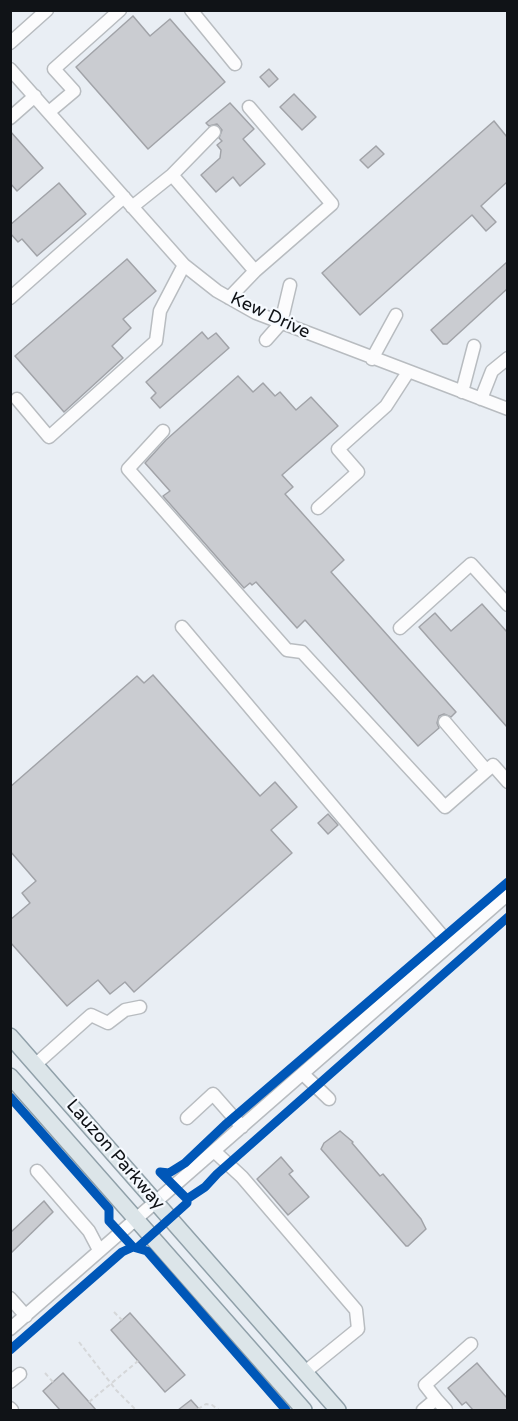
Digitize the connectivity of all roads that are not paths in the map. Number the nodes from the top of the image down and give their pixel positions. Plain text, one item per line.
1 (47, 10) edge
2 (120, 10) edge
3 (190, 10) edge
4 (10, 43) edge
5 (235, 64) dead end
6 (10, 69) edge
7 (34, 96) junction
8 (249, 107) dead end
9 (49, 112) junction
10 (10, 118) edge
11 (214, 132) dead end
12 (172, 175) junction
13 (124, 197) junction
14 (132, 207) junction
15 (184, 265) junction
16 (255, 271) junction
17 (290, 285) dead end
18 (10, 298) edge
19 (230, 298) junction
20 (396, 315) dead end
21 (281, 323) junction
22 (266, 340) dead end
23 (474, 346) dead end
24 (507, 358) edge
25 (372, 359) junction
26 (408, 372) junction
27 (462, 392) junction
28 (17, 399) dead end
29 (481, 399) junction
30 (507, 409) edge
31 (163, 431) dead end
32 (318, 508) dead end
33 (507, 605) edge
34 (182, 627) dead end
35 (400, 628) dead end
36 (445, 722) dead end
37 (486, 770) junction
38 (507, 782) edge
39 (507, 894) edge
40 (450, 945) junction
41 (140, 1007) dead end
42 (10, 1036) edge
43 (36, 1064) junction
44 (303, 1074) junction
45 (10, 1076) edge
46 (329, 1099) dead end
47 (187, 1118) dead end
48 (242, 1126) junction
49 (214, 1151) junction
50 (37, 1171) dead end
51 (156, 1202) junction
52 (135, 1219) junction
53 (99, 1250) junction
54 (10, 1298) edge
55 (26, 1316) junction
56 (10, 1329) edge
57 (471, 1344) dead end
58 (305, 1372) junction
59 (436, 1399) junction
60 (304, 1410) edge
61 (338, 1410) edge
62 (423, 1410) edge
63 (446, 1410) edge

1 - 4 street
2 - 9 street
3 - 5 street
6 - 7 street, Kew Drive
7 - 9 street, Kew Drive
7 - 10 street
8 - 16 street
9 - 13 street, Kew Drive
11 - 12 street
12 - 14 street
12 - 16 street
13 - 14 street, Kew Drive
13 - 18 street
14 - 15 street, Kew Drive
15 - 19 street, Kew Drive
15 - 28 street
16 - 19 street
17 - 21 street
19 - 21 street, Kew Drive
20 - 25 street
21 - 22 street
21 - 25 street, Kew Drive
23 - 27 street
24 - 29 street
25 - 26 street, Kew Drive
26 - 27 street, Kew Drive
26 - 32 street
27 - 29 street, Kew Drive
29 - 30 street, Kew Drive
31 - 37 street
33 - 35 street
34 - 40 street
36 - 37 street
37 - 38 street
39 - 40 street
40 - 44 street
41 - 43 street
42 - 43 main road, Lauzon Parkway
43 - 51 main road, Lauzon Parkway
44 - 46 street
44 - 48 street
45 - 52 main road, Lauzon Parkway
47 - 48 street
48 - 49 street
49 - 51 street
49 - 58 street
50 - 53 street
51 - 52 street
51 - 58 main road, Lauzon Parkway
52 - 53 street
52 - 60 main road, Lauzon Parkway
53 - 55 street
54 - 55 street
55 - 56 street
57 - 59 street
58 - 61 main road, Lauzon Parkway
59 - 62 street
59 - 63 street

